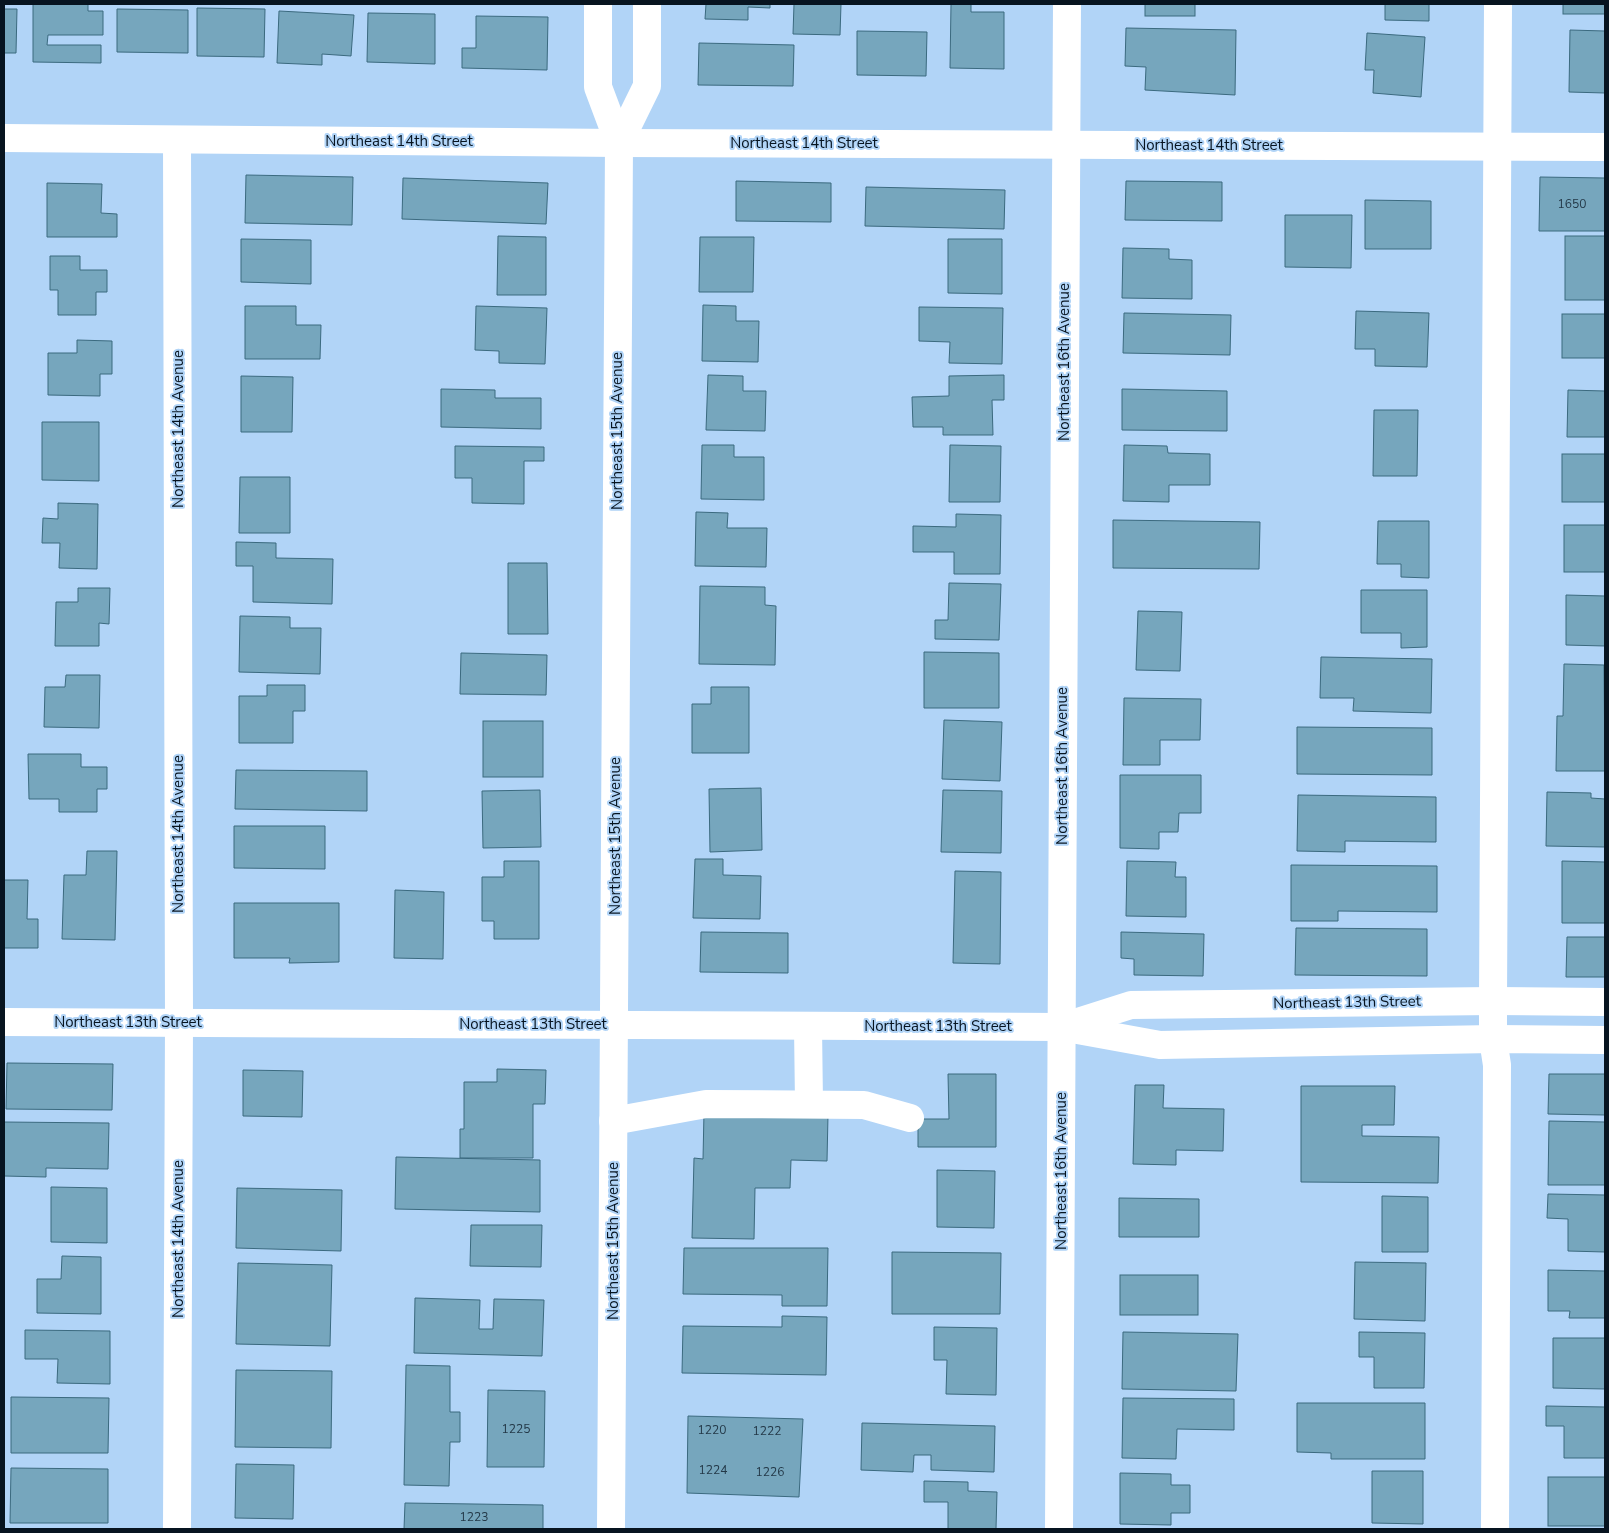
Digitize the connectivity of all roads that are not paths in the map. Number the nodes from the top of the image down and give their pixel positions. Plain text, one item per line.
1 (598, 4) edge
2 (648, 4) edge
3 (1067, 4) edge
4 (1498, 4) edge
5 (4, 138) edge
6 (177, 140) junction
7 (619, 143) junction
8 (1065, 144) junction
9 (1499, 146) junction
10 (1605, 147) edge
11 (1493, 1001) junction
12 (1605, 1002) edge
13 (4, 1022) edge
14 (179, 1023) junction
15 (614, 1025) junction
16 (808, 1026) junction
17 (1061, 1027) junction
18 (1493, 1039) junction
19 (1605, 1040) edge
20 (809, 1104) junction
21 (910, 1118) dead end
22 (613, 1121) junction
23 (177, 1529) edge
24 (611, 1529) edge
25 (1059, 1529) edge
26 (1495, 1529) edge

1 - 7 street, Northeast 15th Avenue
2 - 7 street, Northeast 15th Avenue
3 - 8 street, Northeast 16th Avenue
4 - 9 street
5 - 6 street, Northeast 14th Street
6 - 7 street, Northeast 14th Street
6 - 14 street, Northeast 14th Avenue
7 - 8 street, Northeast 14th Street
7 - 15 street, Northeast 15th Avenue
8 - 9 street, Northeast 14th Street
8 - 17 street, Northeast 16th Avenue
9 - 10 street, Northeast 14th Street
9 - 11 street
11 - 12 street, Northeast 13th Street
11 - 17 street, Northeast 13th Street
11 - 18 street
13 - 14 street, Northeast 13th Street
14 - 15 street, Northeast 13th Street
14 - 23 street, Northeast 14th Avenue
15 - 16 street, Northeast 13th Street
15 - 22 street, Northeast 15th Avenue
16 - 17 street, Northeast 13th Street
16 - 20 street
17 - 18 street, Northeast 13th Street
17 - 25 street, Northeast 16th Avenue
18 - 19 street, Northeast 13th Street
18 - 26 street
20 - 21 street
20 - 22 street
22 - 24 street, Northeast 15th Avenue

